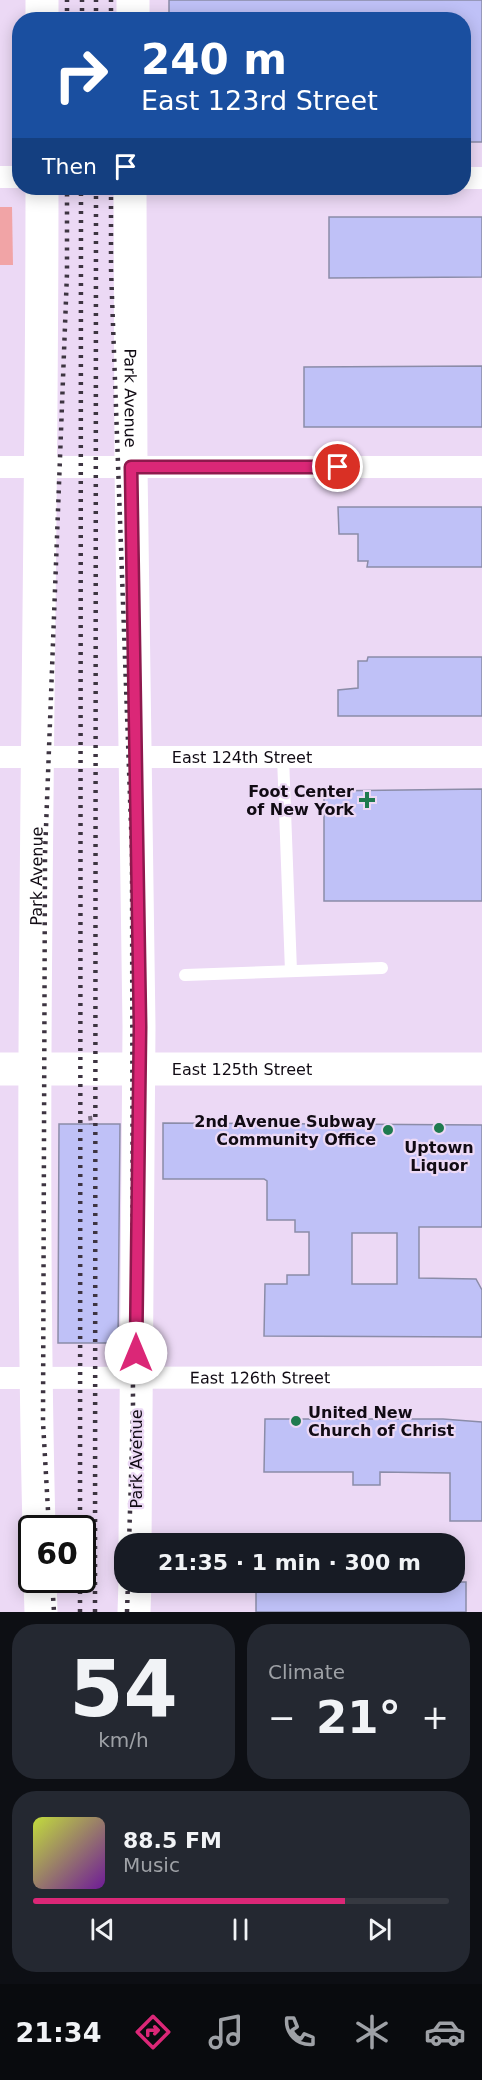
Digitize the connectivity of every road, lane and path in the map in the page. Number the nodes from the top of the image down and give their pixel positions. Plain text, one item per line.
1 (42, 195) edge
2 (130, 195) edge
3 (0, 467) edge
4 (131, 467) junction
5 (482, 467) edge
6 (42, 468) junction
7 (0, 757) edge
8 (282, 757) junction
9 (482, 757) edge
10 (39, 758) junction
11 (137, 758) junction
12 (382, 968) dead end
13 (291, 971) junction
14 (185, 975) dead end
15 (0, 1069) edge
16 (35, 1069) junction
17 (138, 1069) junction
18 (482, 1069) edge
19 (90, 1116) dead end
20 (91, 1124) dead end
21 (482, 1377) edge
22 (0, 1378) edge
23 (35, 1378) junction
24 (136, 1378) junction
25 (39, 1515) edge
26 (135, 1533) edge
27 (40, 1593) edge
28 (135, 1593) edge
29 (41, 1612) edge
30 (134, 1612) edge

1 - 6 main road, Park Avenue
2 - 4 main road, Park Avenue
3 - 6 street
4 - 5 street
4 - 6 street
4 - 11 main road, Park Avenue
6 - 10 main road, Park Avenue
7 - 10 street, East 124th Street
8 - 9 street, East 124th Street
8 - 11 street, East 124th Street
8 - 13 lane
10 - 11 street, East 124th Street
10 - 16 main road, Park Avenue
11 - 17 main road, Park Avenue
12 - 13 lane
13 - 14 lane
15 - 16 main road, East 125th Street
16 - 17 main road, East 125th Street
16 - 23 main road, Park Avenue
17 - 18 main road, East 125th Street
17 - 24 main road, Park Avenue
19 - 20 path
21 - 24 street, East 126th Street
22 - 23 street, East 126th Street
23 - 24 street, East 126th Street
23 - 25 main road, Park Avenue
24 - 26 main road, Park Avenue
27 - 29 main road
28 - 30 main road

